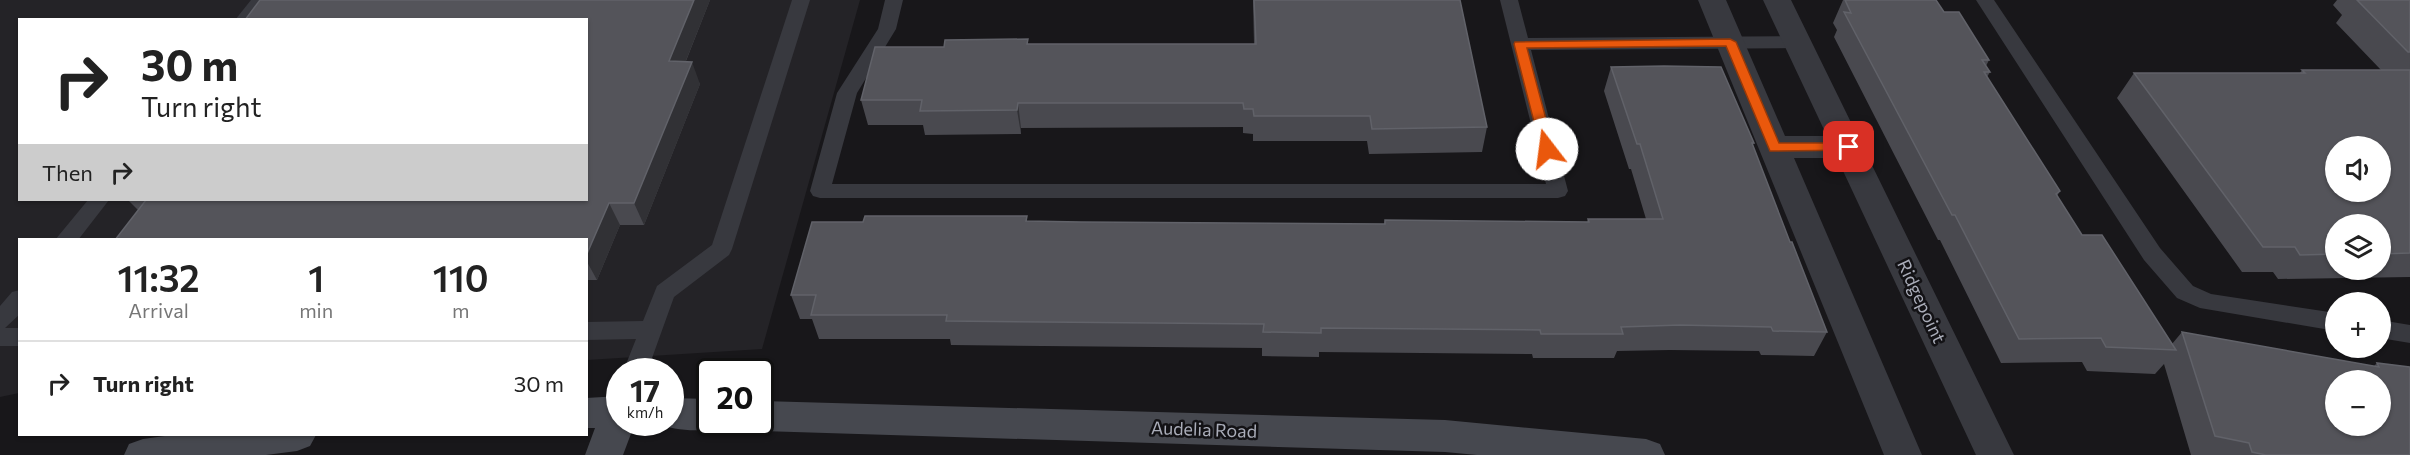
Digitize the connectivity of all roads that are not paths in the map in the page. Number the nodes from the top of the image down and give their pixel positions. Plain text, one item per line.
1 (260, 0) edge
2 (801, 0) edge
3 (894, 0) edge
4 (1509, 0) edge
5 (1712, 0) edge
6 (1777, 0) edge
7 (1985, 0) edge
8 (246, 18) edge
9 (1730, 42) junction
10 (1797, 42) junction
11 (1520, 44) junction
12 (1775, 147) junction
13 (1849, 147) junction
14 (98, 201) edge
15 (68, 238) edge
16 (18, 300) edge
17 (2325, 320) edge
18 (0, 321) edge
19 (651, 330) junction
20 (588, 331) edge
21 (2391, 331) edge
22 (2410, 334) edge
23 (18, 337) edge
24 (0, 338) edge
25 (640, 358) edge
26 (606, 412) edge
27 (588, 413) edge
28 (774, 416) edge
29 (289, 436) edge
30 (611, 436) edge
31 (143, 455) edge
32 (604, 455) edge
33 (1646, 455) edge
34 (1903, 455) edge
35 (1995, 455) edge

1 - 8 lane
2 - 19 lane
3 - 11 lane
4 - 11 lane
5 - 9 street
6 - 10 street, Ridgepoint
7 - 17 lane
9 - 10 lane
9 - 11 lane
9 - 12 street
10 - 13 street, Ridgepoint
12 - 13 street
12 - 34 street
13 - 35 street, Ridgepoint
14 - 15 lane
16 - 18 lane
19 - 20 lane
19 - 25 lane
21 - 22 lane
23 - 24 lane
26 - 27 main road
28 - 33 main road, Audelia Road
29 - 31 main road
30 - 32 main road

